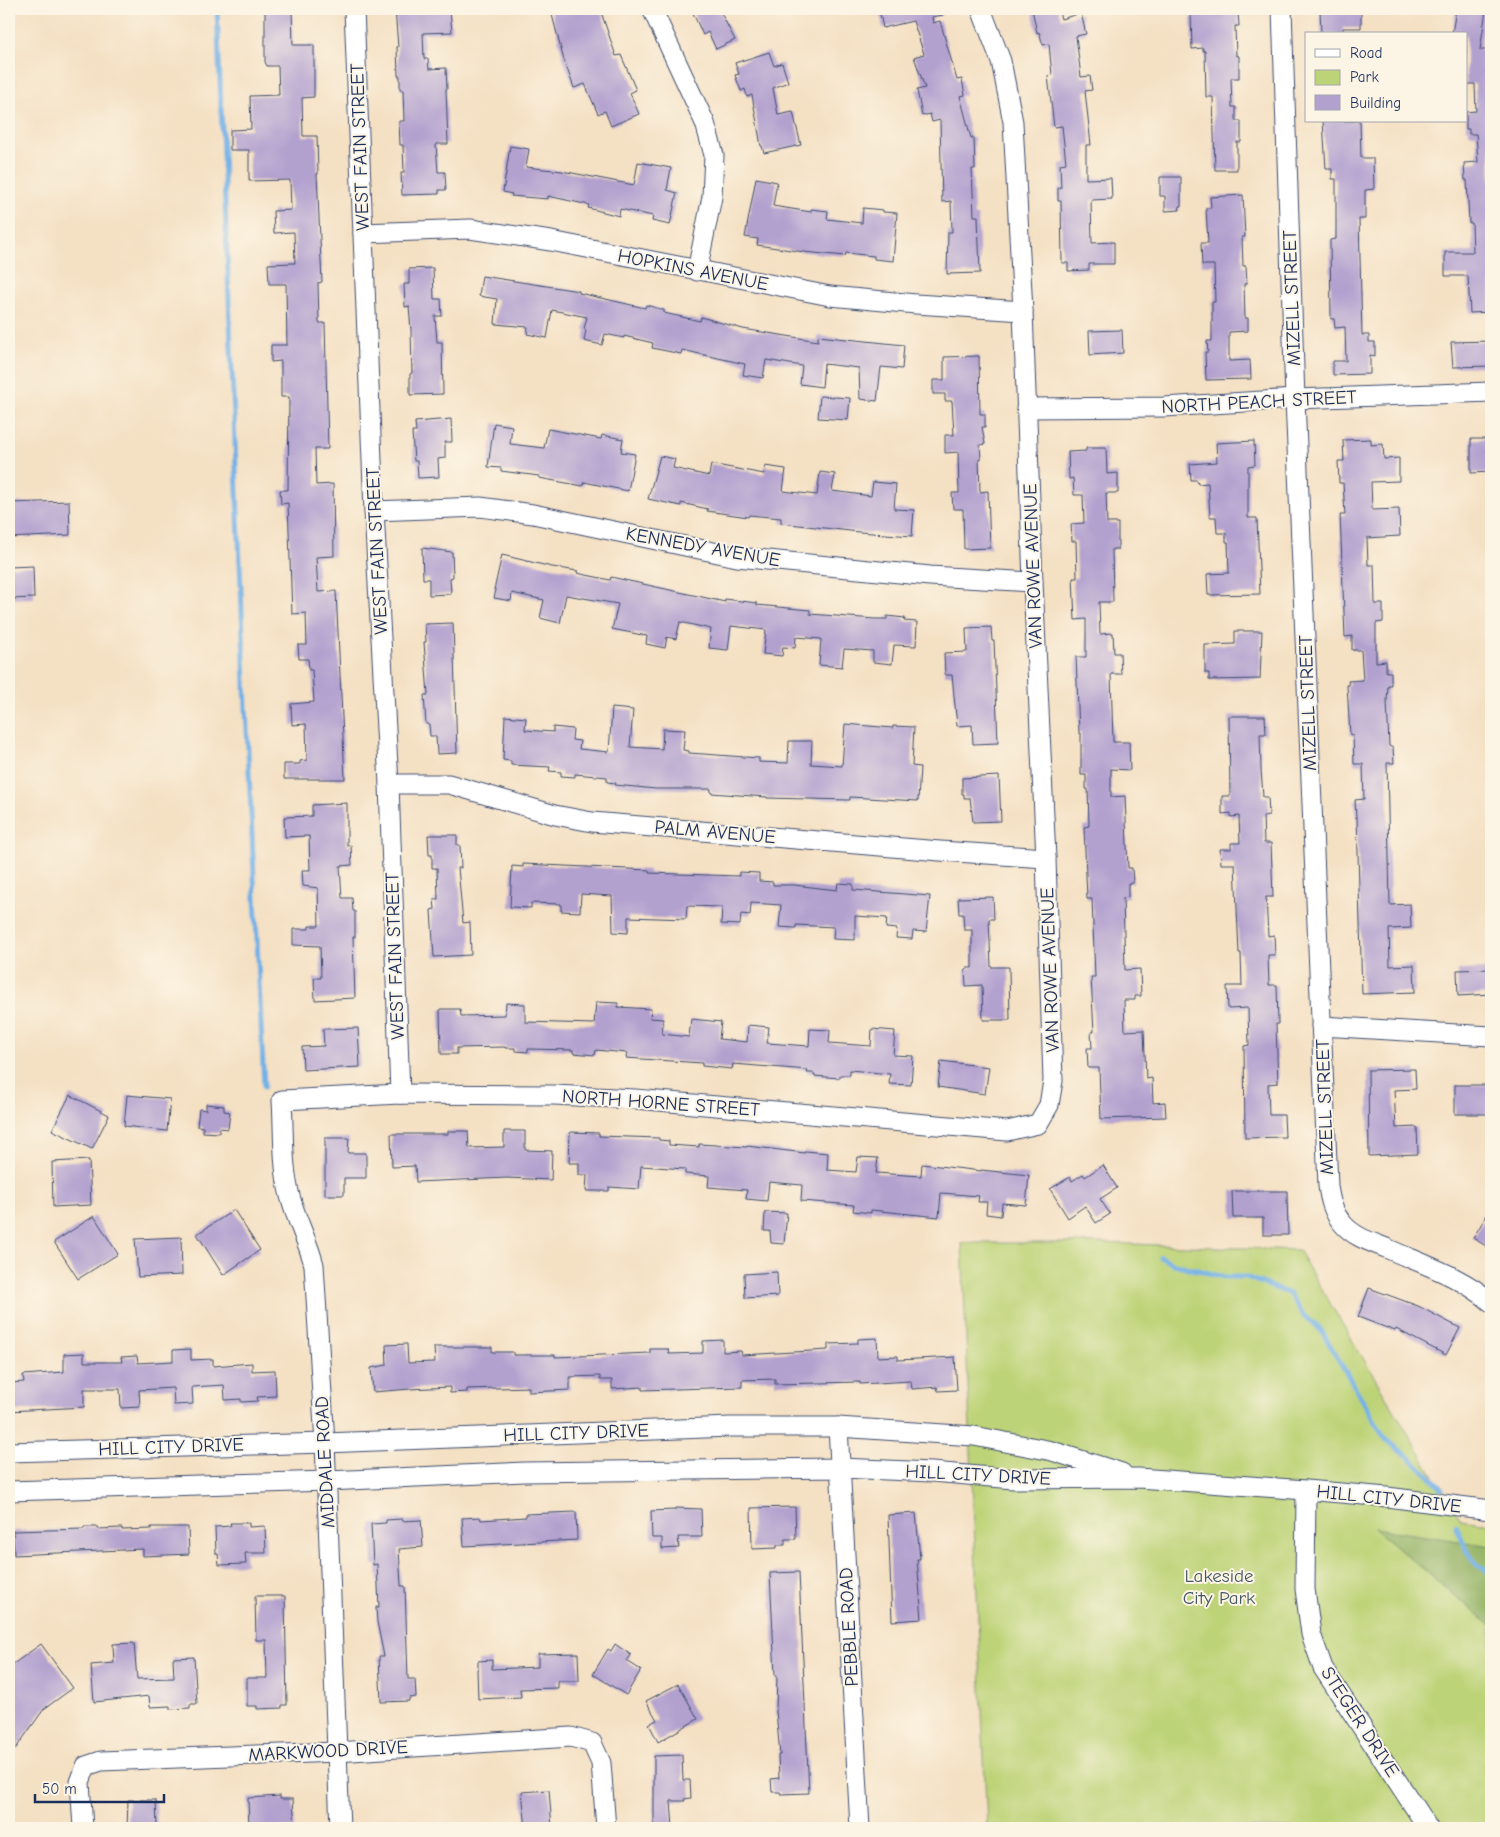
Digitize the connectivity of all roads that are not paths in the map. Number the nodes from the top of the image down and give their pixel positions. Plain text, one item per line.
1 (354, 9) edge
2 (652, 9) edge
3 (981, 9) edge
4 (1282, 9) edge
5 (363, 233) junction
6 (697, 271) junction
7 (1023, 311) junction
8 (1491, 392) edge
9 (1295, 399) junction
10 (1026, 408) junction
11 (374, 511) junction
12 (1032, 582) junction
13 (389, 784) junction
14 (1046, 858) junction
15 (1321, 1026) junction
16 (1491, 1036) edge
17 (400, 1094) junction
18 (282, 1100) joint
19 (1038, 1124) joint
20 (1491, 1302) edge
21 (838, 1426) junction
22 (325, 1443) junction
23 (9, 1452) edge
24 (841, 1468) junction
25 (1138, 1478) junction
26 (327, 1481) junction
27 (1306, 1490) junction
28 (9, 1491) edge
29 (1491, 1510) edge
30 (336, 1752) junction
31 (83, 1828) edge
32 (340, 1828) edge
33 (606, 1828) edge
34 (860, 1828) edge
35 (1428, 1828) edge

1 - 5 street, WEST FAIN STREET
2 - 6 street
3 - 7 street, VAN ROWE AVENUE
4 - 9 street, MIZELL STREET
5 - 6 street, HOPKINS AVENUE
5 - 11 street, WEST FAIN STREET
6 - 7 street, HOPKINS AVENUE
7 - 10 street, VAN ROWE AVENUE
8 - 9 street, NORTH PEACH STREET
9 - 10 street, NORTH PEACH STREET
9 - 15 street, MIZELL STREET
10 - 12 street, VAN ROWE AVENUE
11 - 12 street, KENNEDY AVENUE
11 - 13 street, WEST FAIN STREET
12 - 14 street, VAN ROWE AVENUE
13 - 14 street, PALM AVENUE
13 - 17 street, WEST FAIN STREET
14 - 19 street, VAN ROWE AVENUE
15 - 16 street
15 - 20 street, MIZELL STREET
17 - 18 street, NORTH HORNE STREET
17 - 19 street, NORTH HORNE STREET
18 - 22 street, MIDDALE ROAD
21 - 22 street, HILL CITY DRIVE
21 - 24 street, PEBBLE ROAD
21 - 25 street, HILL CITY DRIVE
22 - 23 street, HILL CITY DRIVE
22 - 26 street, MIDDALE ROAD
24 - 25 street, HILL CITY DRIVE
24 - 26 street, HILL CITY DRIVE
24 - 34 street, PEBBLE ROAD
25 - 27 street, HILL CITY DRIVE
26 - 28 street, HILL CITY DRIVE
26 - 30 street, MIDDALE ROAD
27 - 29 street, HILL CITY DRIVE
27 - 35 street, STEGER DRIVE
30 - 31 street, MARKWOOD DRIVE
30 - 32 street, MIDDALE ROAD
30 - 33 street, MARKWOOD DRIVE

